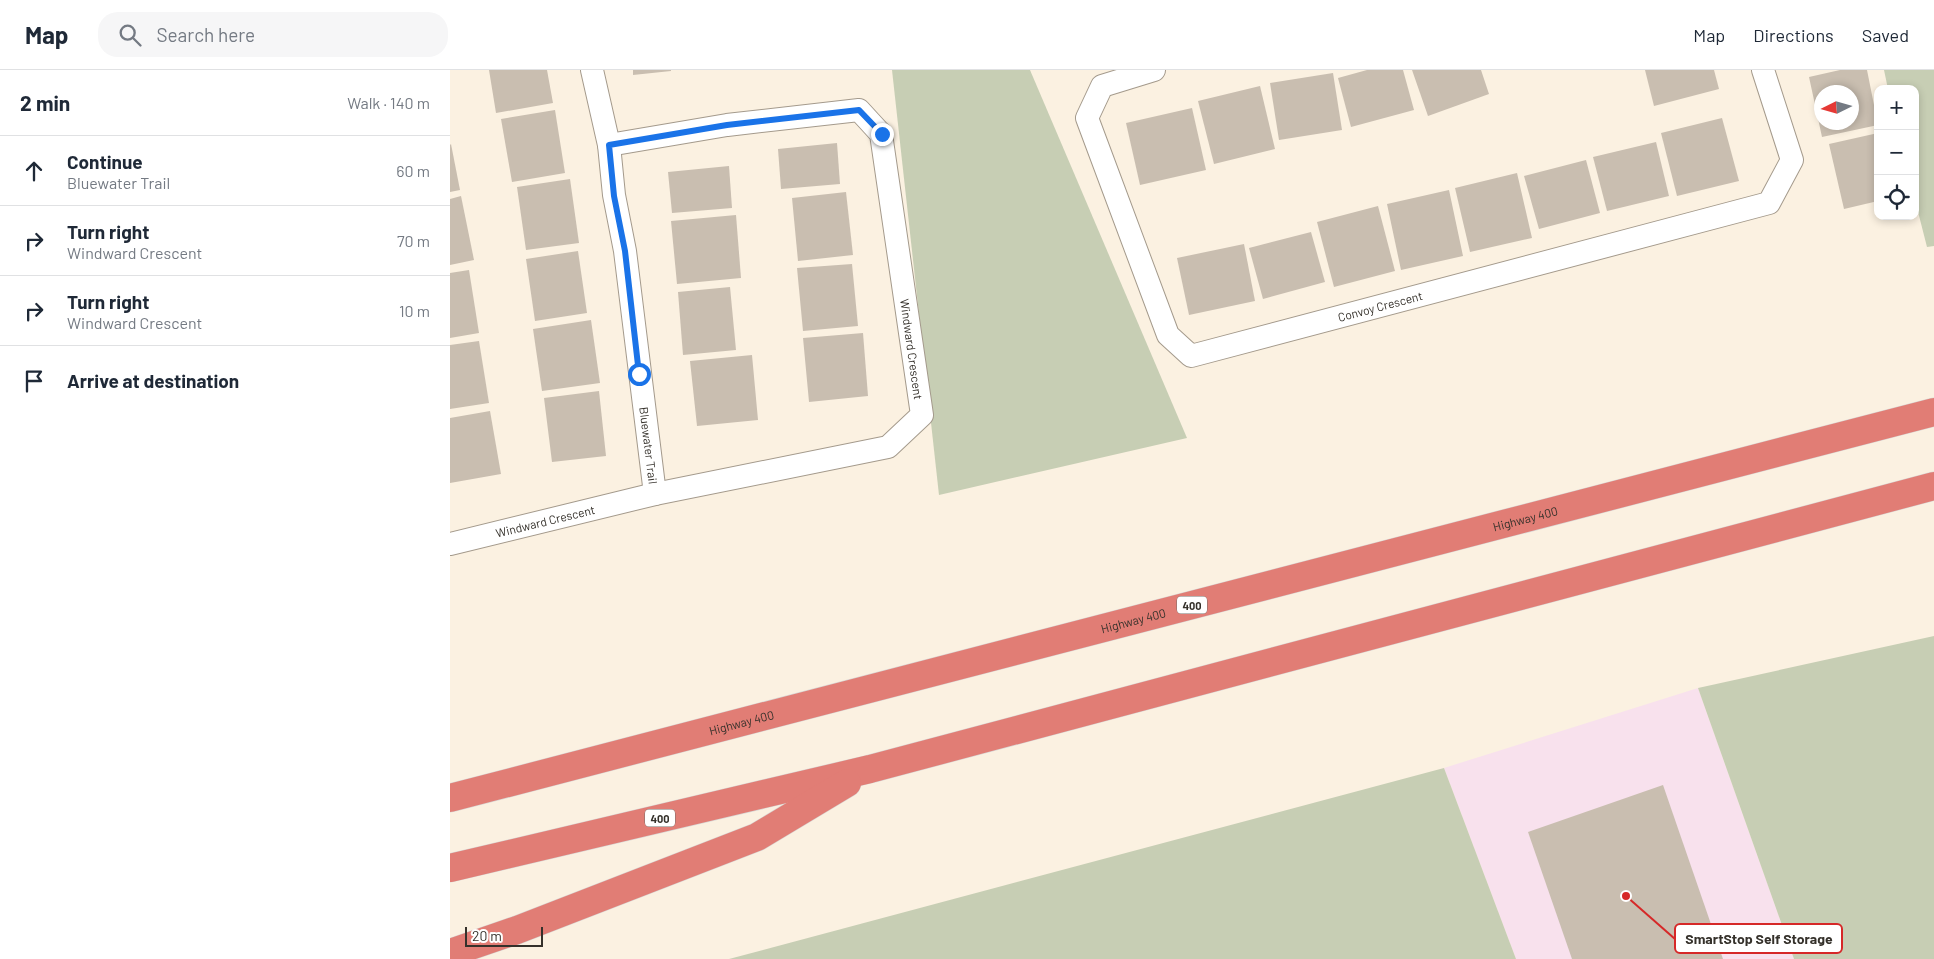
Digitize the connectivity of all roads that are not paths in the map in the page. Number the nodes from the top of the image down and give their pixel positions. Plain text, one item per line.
1 (592, 70) edge
2 (1154, 70) edge
3 (1763, 70) edge
4 (609, 145) junction
5 (1934, 412) edge
6 (1934, 486) edge
7 (655, 494) junction
8 (450, 544) edge
9 (870, 769) junction
10 (450, 798) edge
11 (450, 868) edge
12 (450, 953) edge

1 - 4 street, Bluewater Trail
2 - 3 street, Convoy Crescent
4 - 7 street, Bluewater Trail
4 - 7 street, Windward Crescent
5 - 10 highway, Highway 400 / 400
6 - 9 highway, 400
7 - 8 street, Windward Crescent
9 - 11 highway, 400
9 - 12 highway

